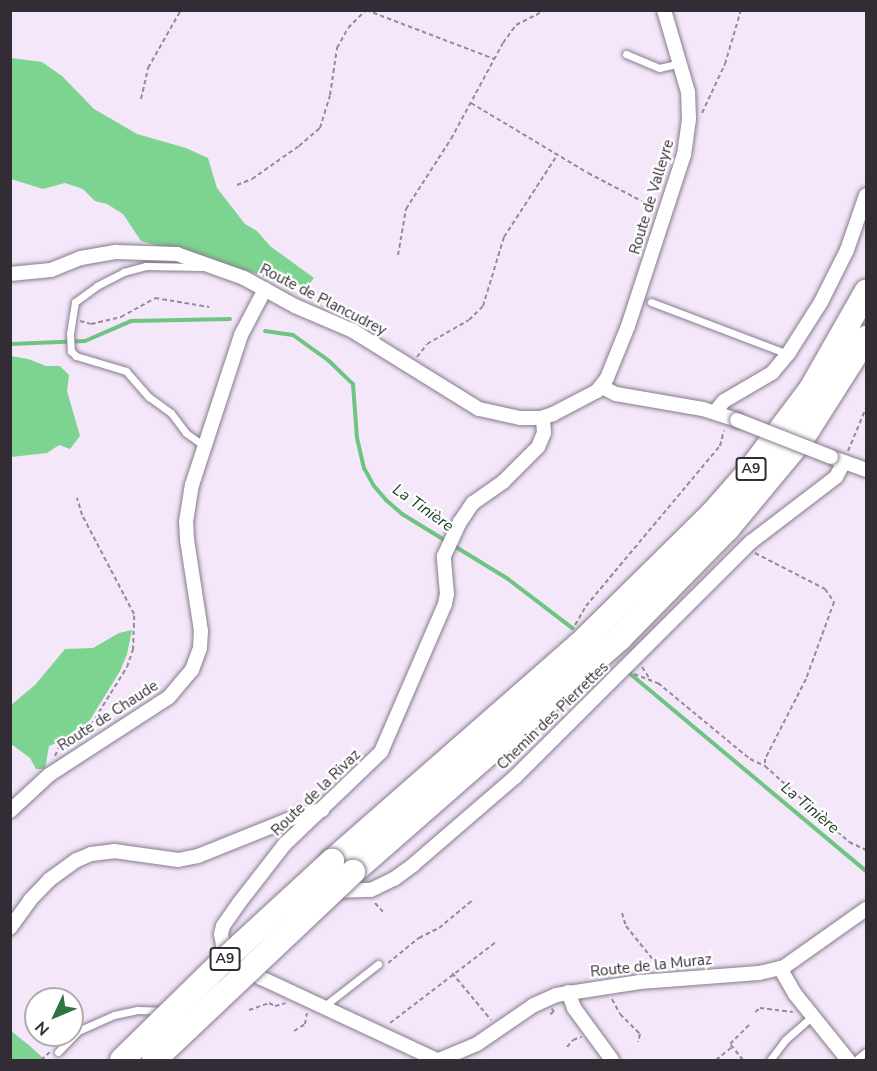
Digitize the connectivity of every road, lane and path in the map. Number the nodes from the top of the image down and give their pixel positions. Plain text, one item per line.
1 (181, 10) edge
2 (546, 10) edge
3 (664, 10) edge
4 (741, 10) edge
5 (366, 11) edge
6 (626, 54) dead end
7 (494, 59) junction
8 (681, 63) junction
9 (141, 99) dead end
10 (471, 103) junction
11 (701, 122) dead end
12 (558, 154) junction
13 (237, 185) dead end
14 (867, 195) edge
15 (666, 213) junction
16 (398, 255) dead end
17 (208, 264) junction
18 (10, 274) edge
19 (265, 289) junction
20 (867, 292) edge
21 (651, 302) dead end
22 (209, 307) dead end
23 (72, 319) junction
24 (867, 338) edge
25 (788, 354) junction
26 (410, 367) junction
27 (602, 387) junction
28 (867, 408) edge
29 (715, 412) junction
30 (543, 418) junction
31 (732, 421) junction
32 (203, 445) junction
33 (837, 459) junction
34 (867, 470) edge
35 (77, 498) dead end
36 (746, 547) junction
37 (575, 625) dead end
38 (637, 656) junction
39 (630, 670) dead end
40 (651, 681) junction
41 (61, 766) junction
42 (765, 766) junction
43 (323, 809) junction
44 (10, 811) edge
45 (867, 850) edge
46 (474, 899) dead end
47 (867, 909) edge
48 (622, 913) dead end
49 (10, 928) edge
50 (496, 942) dead end
51 (238, 963) junction
52 (378, 964) dead end
53 (780, 968) junction
54 (386, 969) dead end
55 (452, 973) junction
56 (665, 980) junction
57 (603, 987) junction
58 (568, 992) junction
59 (299, 999) junction
60 (323, 1007) junction
61 (249, 1010) dead end
62 (755, 1012) dead end
63 (188, 1013) junction
64 (809, 1019) junction
65 (749, 1025) dead end
66 (499, 1030) junction
67 (294, 1031) dead end
68 (591, 1032) junction
69 (380, 1034) junction
70 (638, 1042) dead end
71 (567, 1047) dead end
72 (732, 1047) junction
73 (867, 1052) edge
74 (58, 1053) dead end
75 (122, 1060) edge
76 (144, 1060) edge
77 (154, 1060) edge
78 (438, 1060) edge
79 (612, 1060) edge
80 (716, 1060) edge
81 (743, 1060) edge
82 (770, 1060) edge
83 (848, 1060) edge
84 (856, 1060) edge

1 - 9 path
2 - 7 path
3 - 8 street, Route de Valleyre
4 - 11 path
5 - 7 path
5 - 13 path
6 - 8 lane
7 - 10 path
8 - 15 street, Route de Valleyre
10 - 12 path
10 - 16 path
12 - 15 path
12 - 26 path
14 - 25 street
15 - 27 street, Route de Valleyre
17 - 18 street, Route de Plancudrey
17 - 19 street, Route de Plancudrey
17 - 23 lane
19 - 26 street, Route de Plancudrey
19 - 32 street, Route de Chaude
20 - 75 highway, A9, bridge
21 - 25 lane
22 - 23 path
23 - 32 lane
24 - 77 highway, A9, bridge
25 - 29 street
26 - 30 street, Route de Plancudrey
27 - 29 street
27 - 30 street, Route de Plancudrey
28 - 33 path
29 - 31 street
30 - 43 street, Route de la Rivaz
31 - 33 street, bridge
31 - 37 path
32 - 41 street, Route de Chaude
33 - 34 street
33 - 36 street, Chemin des Pierrettes
35 - 41 path
36 - 38 street, Chemin des Pierrettes
36 - 42 path
38 - 40 path
38 - 51 street, Chemin des Pierrettes
39 - 40 path
40 - 42 path
41 - 44 street, Route de Chaude
42 - 45 path
43 - 49 street
43 - 51 street, Route de la Rivaz
46 - 54 path
47 - 53 street, Route de la Muraz
48 - 56 path
50 - 55 path
51 - 59 street, Route de la Rivaz
51 - 63 street, Chemin des Pierrettes
52 - 60 lane
53 - 56 street, Route de la Muraz
53 - 64 street
55 - 66 path
55 - 69 path
56 - 57 street, Route de la Muraz
57 - 58 street, Route de la Muraz
57 - 70 path
58 - 66 street, Route de la Muraz
58 - 68 street
59 - 60 street, Route de la Rivaz
59 - 61 path
59 - 67 path
60 - 69 street, Route de la Rivaz
62 - 64 path
63 - 74 lane
63 - 76 street, Chemin des Pierrettes
64 - 82 lane
64 - 83 street
65 - 72 path
66 - 78 street, Route de la Muraz
68 - 71 path
68 - 79 street
69 - 78 street, Route de la Rivaz
72 - 80 path
72 - 81 path
73 - 84 lane

